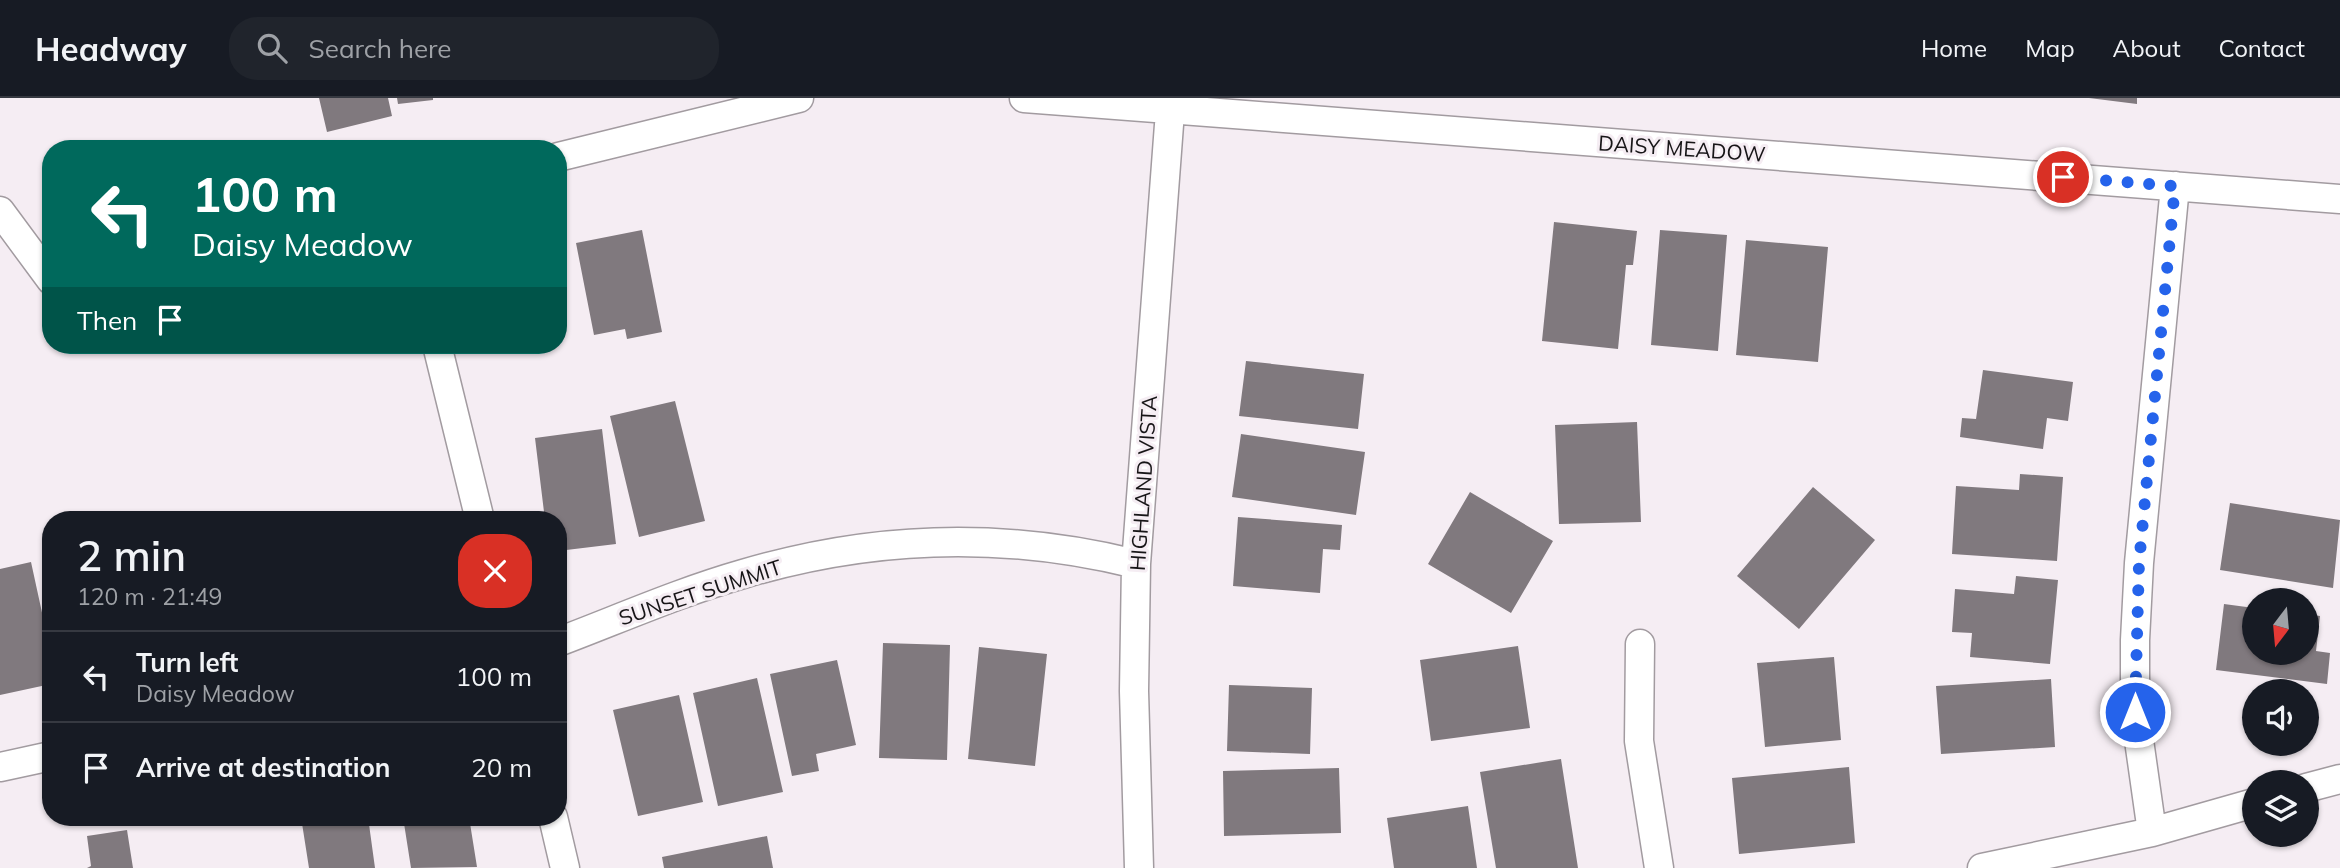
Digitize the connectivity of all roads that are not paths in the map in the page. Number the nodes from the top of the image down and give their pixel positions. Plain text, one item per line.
1 (799, 98) edge
2 (1024, 98) edge
3 (1170, 104) edge
4 (567, 155) edge
5 (2175, 186) junction
6 (2340, 199) edge
7 (0, 211) edge
8 (42, 267) edge
9 (439, 354) edge
10 (478, 511) edge
11 (1136, 564) junction
12 (567, 639) edge
13 (1640, 644) dead end
14 (42, 758) edge
15 (0, 766) edge
16 (2340, 779) edge
17 (2319, 785) edge
18 (2242, 806) edge
19 (555, 826) edge
20 (2152, 832) junction
21 (565, 868) edge
22 (1139, 868) edge
23 (1659, 868) edge
24 (1982, 868) edge

1 - 4 street
2 - 3 street, DAISY MEADOW
3 - 5 street, DAISY MEADOW
3 - 11 street, HIGHLAND VISTA
5 - 6 street, DAISY MEADOW
5 - 20 street
7 - 8 street
9 - 10 street
11 - 12 street, SUNSET SUMMIT
11 - 22 street, HIGHLAND VISTA
13 - 23 street
14 - 15 street
16 - 17 street
18 - 20 street
19 - 21 street
20 - 24 street

